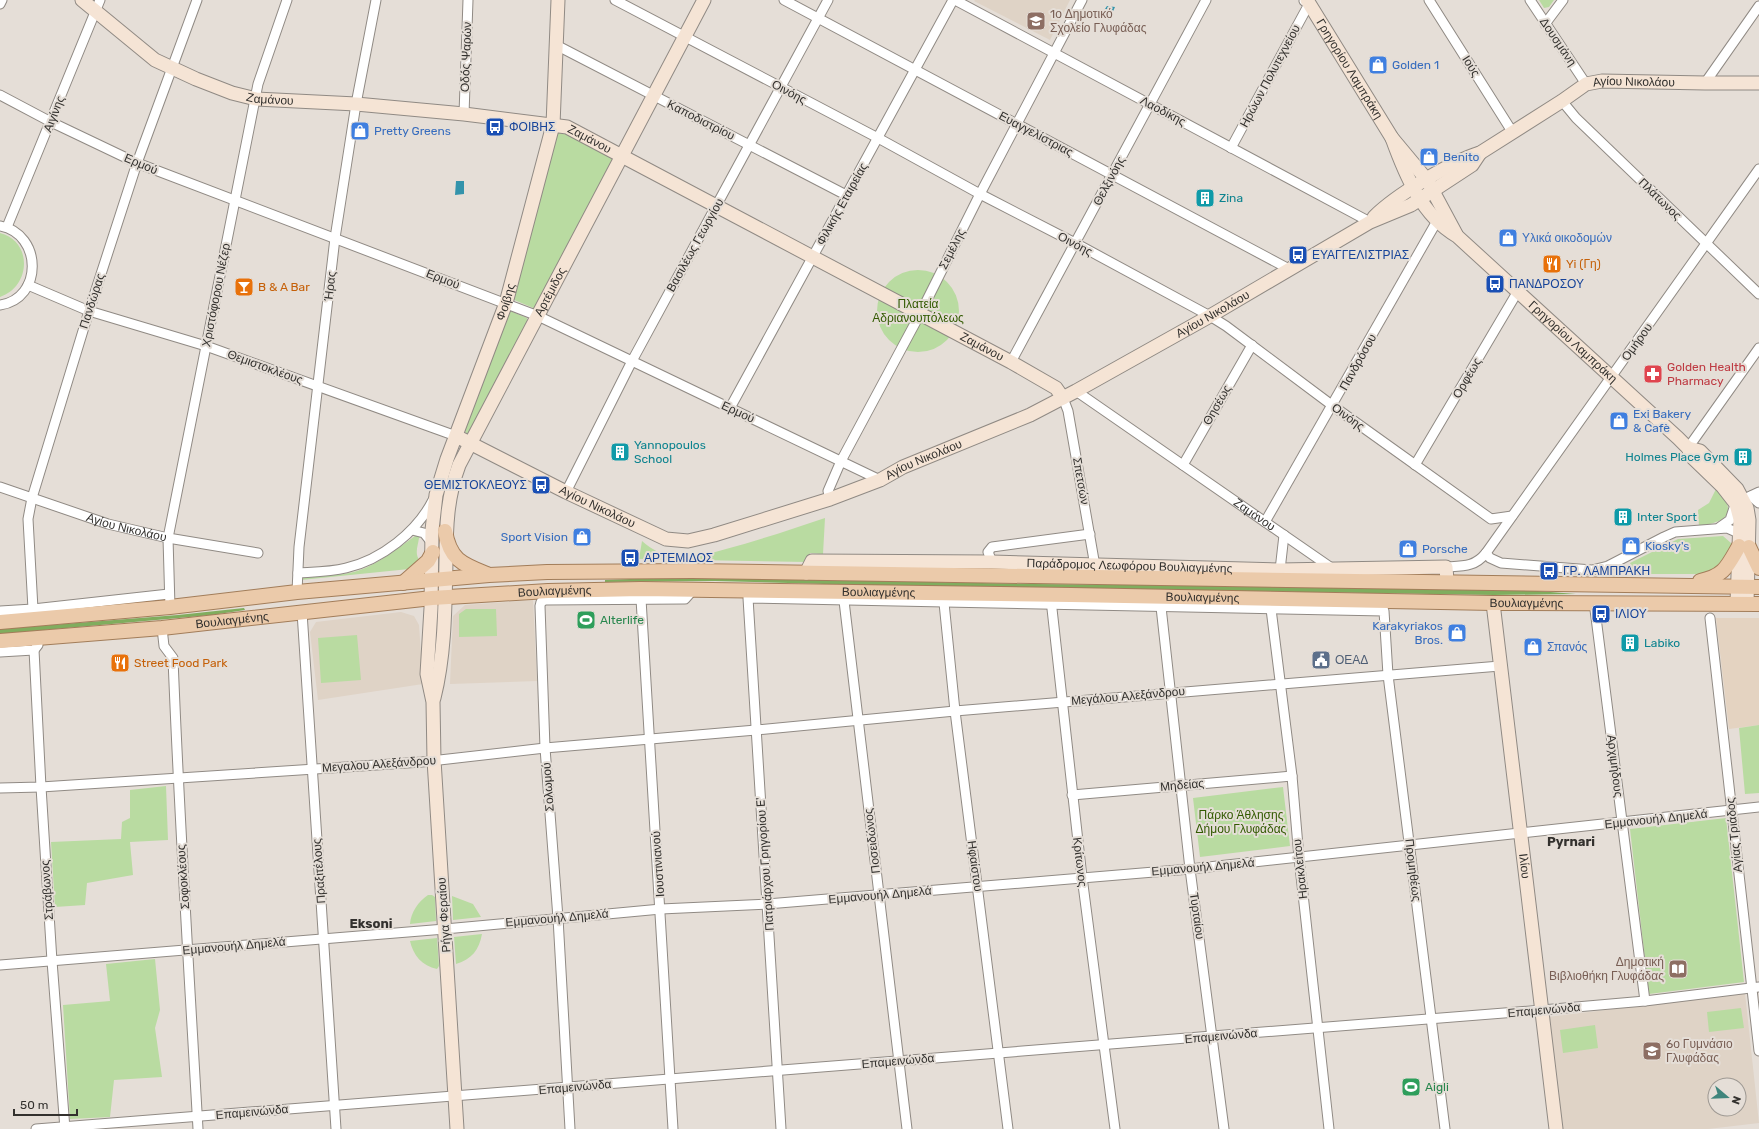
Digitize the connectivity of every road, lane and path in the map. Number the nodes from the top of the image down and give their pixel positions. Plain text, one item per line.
1 (2, 0) edge
2 (82, 0) edge
3 (196, 0) edge
4 (287, 0) edge
5 (376, 0) edge
6 (468, 0) edge
7 (558, 0) edge
8 (615, 0) edge
9 (704, 0) edge
10 (784, 0) edge
11 (828, 0) edge
12 (954, 0) edge
13 (1082, 0) edge
14 (1206, 0) edge
15 (1429, 0) edge
16 (1530, 0) edge
17 (1563, 0) edge
18 (1306, 1) edge
19 (0, 4) edge
20 (97, 6) edge
21 (1759, 6) edge
22 (818, 18) junction
23 (1545, 24) junction
24 (685, 37) junction
25 (556, 45) junction
26 (1054, 53) junction
27 (172, 68) junction
28 (915, 70) junction
29 (1705, 83) junction
30 (1586, 84) junction
31 (1758, 84) edge
32 (781, 87) junction
33 (0, 95) edge
34 (654, 96) junction
35 (256, 99) junction
36 (1562, 101) junction
37 (356, 104) junction
38 (1150, 104) junction
39 (464, 114) junction
40 (51, 122) junction
41 (1017, 124) junction
42 (553, 125) junction
43 (1513, 133) junction
44 (878, 138) junction
45 (1392, 138) junction
46 (749, 145) junction
47 (1231, 148) junction
48 (622, 156) junction
49 (137, 163) junction
50 (1759, 169) edge
51 (1112, 175) junction
52 (1430, 186) junction
53 (1414, 188) junction
54 (980, 194) junction
55 (846, 196) junction
56 (1421, 199) junction
57 (235, 200) junction
58 (716, 205) junction
59 (1437, 221) junction
60 (1370, 222) junction
61 (3, 227) edge
62 (1457, 236) junction
63 (335, 238) junction
64 (1075, 243) junction
65 (1707, 244) junction
66 (813, 257) junction
67 (1289, 269) junction
68 (28, 285) junction
69 (1518, 291) junction
70 (1759, 294) edge
71 (506, 303) junction
72 (0, 305) edge
73 (89, 311) junction
74 (920, 314) junction
75 (538, 316) junction
76 (1210, 316) junction
77 (206, 346) junction
78 (1252, 346) junction
79 (1759, 348) edge
80 (632, 361) junction
81 (1011, 362) junction
82 (1612, 377) junction
83 (318, 386) junction
84 (1076, 391) junction
85 (1063, 398) junction
86 (1333, 406) junction
87 (730, 408) junction
88 (456, 436) junction
89 (471, 443) junction
90 (1688, 448) junction
91 (842, 461) junction
92 (1183, 465) junction
93 (1415, 465) junction
94 (880, 480) junction
95 (0, 487) edge
96 (566, 492) junction
97 (436, 495) junction
98 (32, 498) junction
99 (1747, 498) edge
100 (830, 499) junction
101 (1759, 502) edge
102 (1512, 516) junction
103 (1265, 522) junction
104 (1720, 527) junction
105 (412, 530) junction
106 (446, 531) junction
107 (1090, 534) junction
108 (1284, 535) junction
109 (168, 538) junction
110 (1742, 543) junction
111 (432, 547) junction
112 (258, 553) dead end
113 (1486, 553) junction
114 (992, 562) junction
115 (1095, 566) junction
116 (1446, 567) junction
117 (1759, 568) edge
118 (1280, 570) junction
119 (1334, 570) junction
120 (1592, 570) junction
121 (1060, 571) junction
122 (298, 573) junction
123 (806, 573) junction
124 (489, 575) junction
125 (439, 580) junction
126 (1447, 581) junction
127 (403, 583) junction
128 (1593, 585) junction
129 (1680, 585) junction
130 (1748, 587) edge
131 (693, 590) junction
132 (297, 592) junction
133 (548, 592) junction
134 (438, 597) junction
135 (860, 597) junction
136 (984, 598) junction
137 (641, 599) junction
138 (570, 600) junction
139 (1051, 600) junction
140 (170, 601) junction
141 (844, 601) junction
142 (1594, 602) junction
143 (944, 603) junction
144 (1493, 603) junction
145 (1748, 603) edge
146 (1161, 607) junction
147 (1271, 609) junction
148 (33, 610) junction
149 (0, 612) edge
150 (302, 612) junction
151 (1710, 618) dead end
152 (0, 622) edge
153 (162, 628) junction
154 (45, 638) junction
155 (0, 641) edge
156 (34, 650) junction
157 (0, 652) edge
158 (1500, 666) junction
159 (1388, 675) junction
160 (1281, 684) junction
161 (1170, 693) junction
162 (1062, 702) junction
163 (955, 711) junction
164 (857, 721) junction
165 (756, 730) junction
166 (649, 740) junction
167 (545, 748) junction
168 (434, 760) junction
169 (312, 768) junction
170 (1292, 776) junction
171 (178, 777) junction
172 (1181, 785) junction
173 (41, 787) junction
174 (0, 788) edge
175 (1072, 795) junction
176 (1759, 807) edge
177 (1732, 811) junction
178 (1623, 823) junction
179 (1520, 833) junction
180 (1410, 846) junction
181 (1299, 858) junction
182 (1190, 869) junction
183 (1082, 877) junction
184 (978, 886) junction
185 (879, 895) junction
186 (767, 904) junction
187 (661, 909) junction
188 (558, 918) junction
189 (445, 929) junction
190 (323, 939) junction
191 (189, 950) junction
192 (52, 961) junction
193 (0, 965) edge
194 (1755, 987) edge
195 (1645, 1001) junction
196 (1542, 1010) junction
197 (1431, 1019) junction
198 (1318, 1028) junction
199 (1213, 1036) junction
200 (1104, 1045) junction
201 (1759, 1051) edge
202 (999, 1053) junction
203 (899, 1061) junction
204 (778, 1070) junction
205 (670, 1079) junction
206 (568, 1087) junction
207 (455, 1096) junction
208 (334, 1105) junction
209 (198, 1116) junction
210 (65, 1128) edge
211 (36, 1129) edge
212 (198, 1129) edge
213 (336, 1129) edge
214 (457, 1129) edge
215 (570, 1129) edge
216 (673, 1129) edge
217 (782, 1129) edge
218 (908, 1129) edge
219 (1008, 1129) edge
220 (1115, 1129) edge
221 (1224, 1129) edge
222 (1329, 1129) edge
223 (1445, 1129) edge
224 (1556, 1129) edge

1 - 19 street
2 - 20 street, Ζαμάνου
3 - 27 street, Πανδώρας
4 - 35 street, Χριστόφορου Νέζερ
5 - 37 street, Ήρας
6 - 39 street, Οδóς Ψαρών
7 - 25 street, Φοίβης
8 - 24 street, Οινόης
9 - 24 street, Αρτέμιδος
10 - 22 street, Ευαγγελίστριας
11 - 22 street, Βασιλέως Γεωργίου
12 - 26 street, Λαοδίκης
12 - 28 street, Φιλικής Εταιρείας
13 - 26 street, Σεμέλης
14 - 38 street, Θελξινόης
15 - 43 street, Ιούς
16 - 23 street, Δουσμάνη
17 - 23 street
18 - 45 street, Γρηγορίου Λαμπράκη
18 - 47 street, Ηρώων Πολυτεχνείου
20 - 27 street, Ζαμάνου
20 - 40 street, Αιγίνης
21 - 29 street
22 - 28 street, Ευαγγελίστριας
22 - 32 street, Βασιλέως Γεωργίου
23 - 30 street, Δουσμάνη
24 - 32 street, Οινόης
24 - 34 street, Αρτέμιδος
25 - 34 street, Καποδιστρίου
25 - 42 street, Φοίβης
26 - 38 street, Λαοδίκης
26 - 41 street, Σεμέλης
27 - 35 street, Ζαμάνου
27 - 49 street, Πανδώρας
28 - 41 street, Ευαγγελίστριας
28 - 44 street, Φιλικής Εταιρείας
29 - 30 street, Αγίου Νικολάου
29 - 31 street, Αγίου Νικολάου
30 - 36 street, Αγίου Νικολάου
32 - 44 street, Οινόης
32 - 46 street, Βασιλέως Γεωργίου
33 - 40 street, Ερμού
34 - 46 street, Καποδιστρίου
34 - 48 street, Αρτέμιδος
35 - 37 street, Ζαμάνου
35 - 57 street, Χριστόφορου Νέζερ
36 - 43 street, Αγίου Νικολάου
36 - 65 street, Πλάτωνος
37 - 39 street, Ζαμάνου
37 - 63 street, Ήρας
38 - 47 street, Λαοδίκης
38 - 51 street, Θελξινόης
39 - 42 street, Ζαμάνου
40 - 49 street, Ερμού
40 - 61 street, Αιγίνης
41 - 51 street, Ευαγγελίστριας
41 - 54 street, Σεμέλης
42 - 48 street, Ζαμάνου
42 - 71 street, Φοίβης
43 - 52 street, Αγίου Νικολάου
44 - 54 street, Οινόης
44 - 55 street, Φιλικής Εταιρείας
45 - 52 street, Γρηγορίου Λαμπράκη
45 - 53 street, Γρηγορίου Λαμπράκη
46 - 55 street, Καποδιστρίου
46 - 58 street, Βασιλέως Γεωργίου
47 - 60 street, Λαοδίκης
48 - 58 street, Ζαμάνου
48 - 75 street, Αρτέμιδος
49 - 57 street, Ερμού
49 - 73 street, Πανδώρας
50 - 65 street, Ομήρου
51 - 64 street, Θελξινόης
51 - 67 street, Ευαγγελίστριας
52 - 53 street, Αγίου Νικολάου
52 - 56 street, Αγίου Νικολάου
52 - 62 street, Γρηγορίου Λαμπράκη
53 - 56 street, Γρηγορίου Λαμπράκη
53 - 60 street, Αγίου Νικολάου
54 - 64 street, Οινόης
54 - 74 street, Σεμέλης
55 - 66 street, Φιλικής Εταιρείας
56 - 59 street, Γρηγορίου Λαμπράκη
56 - 60 street, Αγίου Νικολάου
57 - 63 street, Ερμού
57 - 77 street, Χριστόφορου Νέζερ
58 - 66 street, Ζαμάνου
58 - 80 street, Βασιλέως Γεωργίου
59 - 62 street, Γρηγορίου Λαμπράκη
59 - 86 street, Πανδρόσου
60 - 67 street, Αγίου Νικολάου
61 - 68 street
62 - 69 street, Γρηγορίου Λαμπράκη
63 - 71 street, Ερμού
63 - 83 street, Ήρας
64 - 76 street, Οινόης
64 - 81 street, Θελξινόης
65 - 70 street, Πλάτωνος
65 - 82 street, Ομήρου
66 - 74 street, Ζαμάνου
66 - 87 street, Φιλικής Εταιρείας
67 - 76 street, Αγίου Νικολάου
68 - 72 street
68 - 73 street, Θεμιστοκλέους
69 - 82 street, Γρηγορίου Λαμπράκη
69 - 93 street, Ορφέως
71 - 75 street, Ερμού
71 - 88 street, Φοίβης
73 - 77 street, Θεμιστοκλέους
73 - 98 street, Πανδώρας
74 - 81 street, Ζαμάνου
74 - 91 street, Σεμέλης
75 - 80 street, Ερμού
75 - 89 street, Αρτέμιδος
76 - 78 street, Οινόης
76 - 84 street, Αγίου Νικολάου
77 - 83 street, Θεμιστοκλέους
77 - 109 street, Χριστόφορου Νέζερ
78 - 86 street, Οινόης
78 - 92 street, Θησέως
79 - 90 street
80 - 87 street, Ερμού
80 - 96 street, Βασιλέως Γεωργίου
81 - 85 street, Ζαμάνου
82 - 90 street, Γρηγορίου Λαμπράκη
82 - 102 street, Ομήρου
83 - 88 street, Θεμιστοκλέους
83 - 122 street, Ήρας
84 - 85 street, Αγίου Νικολάου
84 - 92 street, Ζαμάνου
85 - 94 street, Αγίου Νικολάου
85 - 107 street, Σπετσών
86 - 93 street, Οινόης
86 - 103 street, Πανδρόσου
87 - 91 street, Ερμού
88 - 89 street, Αγίου Νικολάου
88 - 97 street, Φοίβης
89 - 96 street, Αγίου Νικολάου
89 - 106 street, Αρτέμιδος
90 - 99 street, Γρηγορίου Λαμπράκη
91 - 94 street, Ερμού
91 - 100 street, Σεμέλης
92 - 103 street, Ζαμάνου
93 - 102 street, Οινόης
94 - 100 street, Αγίου Νικολάου
95 - 98 street, Αγίου Νικολάου
96 - 100 street, Αγίου Νικολάου
97 - 105 street
97 - 111 street, Φοίβης
98 - 109 street, Αγίου Νικολάου
98 - 148 street, Πανδώρας
99 - 101 street, Γρηγορίου Λαμπράκη
99 - 104 street
99 - 110 street, Γρηγορίου Λαμπράκη
102 - 113 street, Ομήρου
103 - 108 street, Ζαμάνου
104 - 110 street
104 - 120 street
105 - 111 street
105 - 122 street
106 - 124 main road
106 - 125 street, Αρτέμιδος
107 - 114 street
107 - 115 street, Σπετσών
108 - 118 street
108 - 119 street, Ζαμάνου
109 - 112 street, Αγίου Νικολάου
109 - 140 street, Χριστόφορου Νέζερ
110 - 117 main road
110 - 129 main road
110 - 130 street, Γρηγορίου Λαμπράκη
111 - 125 street, Φοίβης
111 - 127 main road
113 - 116 street, Ομήρου
113 - 120 street
114 - 121 street, Παράδρομος Λεωφόρου Βουλιαγμένης
114 - 123 street, Παράδρομος Λεωφόρου Βουλιαγμένης
115 - 118 street, Παράδρομος Λεωφόρου Βουλιαγμένης
115 - 121 street, Παράδρομος Λεωφόρου Βουλιαγμένης
116 - 119 street, Παράδρομος Λεωφόρου Βουλιαγμένης
116 - 126 street
118 - 119 street, Παράδρομος Λεωφόρου Βουλιαγμένης
120 - 128 street
121 - 123 main road, Βουλιαγμένης
121 - 126 main road, Βουλιαγμένης
122 - 132 street, Ήρας
123 - 124 main road, Βουλιαγμένης
124 - 125 main road, Βουλιαγμένης
125 - 127 main road, Βουλιαγμένης
125 - 134 street, Φοίβης
126 - 128 main road, Βουλιαγμένης
127 - 132 main road, Βουλιαγμένης
128 - 129 main road, Βουλιαγμένης
129 - 130 main road, Βουλιαγμένης
130 - 145 street, Γρηγορίου Λαμπράκη
131 - 133 main road, Βουλιαγμένης
131 - 135 main road, Βουλιαγμένης
131 - 137 street, Σολωμού
132 - 140 main road, Βουλιαγμένης
133 - 134 main road, Βουλιαγμένης
133 - 138 main road
134 - 150 main road, Βουλιαγμένης
134 - 168 street, Ρήγα Φεραίου
135 - 136 main road, Βουλιαγμένης
135 - 141 street
135 - 143 street
136 - 139 main road, Βουλιαγμένης
136 - 143 street
137 - 138 street, Σολωμού
137 - 166 street, Ιουστινιανού
138 - 167 street, Σολωμού
139 - 144 main road, Βουλιαγμένης
139 - 146 street
139 - 162 street, Κρίτωνος
140 - 148 street
140 - 152 main road, Βουλιαγμένης
141 - 164 street, Ποσειδώνος
141 - 165 street, Πατριάρχου Γρηγορίου E'
142 - 144 main road, Βουλιαγμένης
142 - 145 main road, Βουλιαγμένης
142 - 178 street, Αρχιμήδους
143 - 163 street, Ηφαίστου
144 - 158 street, Ιλίου
146 - 147 street
146 - 161 street, Τυρταίου
147 - 159 street, Προμηθέως
147 - 160 street, Ηρακλείτου
148 - 149 street
150 - 153 main road, Βουλιαγμένης
150 - 169 street, Πραξιτέλους
151 - 177 street, Αγίας Τριάδος
153 - 154 main road, Βουλιαγμένης
153 - 171 street, Σοφοκλέους
154 - 155 main road, Βουλιαγμένης
154 - 156 street
156 - 157 street
156 - 173 street, Στράβωνος
158 - 159 street, Μεγάλου Αλεξάνδρου
158 - 179 street, Ιλίου
159 - 160 street, Μεγάλου Αλεξάνδρου
159 - 180 street, Προμηθέως
160 - 161 street, Μεγάλου Αλεξάνδρου
160 - 170 street, Ηρακλείτου
161 - 162 street, Μεγάλου Αλεξάνδρου
161 - 172 street, Τυρταίου
162 - 163 street, Μεγάλου Αλεξάνδρου
162 - 175 street, Κρίτωνος
163 - 164 street, Μεγάλου Αλεξάνδρου
163 - 184 street, Ηφαίστου
164 - 165 street, Μεγάλου Αλεξάνδρου
164 - 185 street, Ποσειδώνος
165 - 166 street, Μεγαλου Αλεξάνδρου
165 - 186 street, Πατριάρχου Γρηγορίου E'
166 - 167 street, Μεγαλου Αλεξάνδρου
166 - 187 street, Ιουστινιανού
167 - 168 street, Μεγαλου Αλεξάνδρου
167 - 188 street, Σολωμού
168 - 169 street, Μεγαλου Αλεξάνδρου
168 - 189 street, Ρήγα Φεραίου
169 - 171 street, Μεγαλου Αλεξάνδρου
169 - 190 street, Πραξιτέλους
170 - 172 street, Μηδείας
170 - 181 street, Ηρακλείτου
171 - 173 street, Μεγαλου Αλεξάνδρου
171 - 191 street, Σοφοκλέους
172 - 175 street, Μηδείας
172 - 182 street, Τυρταίου
173 - 174 street, Μεγαλου Αλεξάνδρου
173 - 192 street, Στράβωνος
175 - 183 street, Κρίτωνος
176 - 177 street, Εμμανουήλ Δημελά
177 - 178 street, Εμμανουήλ Δημελά
177 - 194 street, Αγίας Τριάδος
178 - 179 street, Εμμανουήλ Δημελά
178 - 195 street, Αρχιμήδους
179 - 180 street, Εμμανουήλ Δημελά
179 - 196 street, Ιλίου
180 - 181 street, Εμμανουήλ Δημελά
180 - 197 street, Προμηθέως
181 - 182 street, Εμμανουήλ Δημελά
181 - 198 street, Ηρακλείτου
182 - 183 street, Εμμανουήλ Δημελά
182 - 199 street, Τυρταίου
183 - 184 street, Εμμανουήλ Δημελά
183 - 200 street, Κρίτωνος
184 - 185 street, Εμμανουήλ Δημελά
184 - 202 street, Ηφαίστου
185 - 186 street, Εμμανουήλ Δημελά
185 - 203 street, Ποσειδώνος
186 - 187 street, Εμμανουήλ Δημελά
186 - 204 street, Πατριάρχου Γρηγορίου E'
187 - 188 street, Εμμανουήλ Δημελά
187 - 205 street, Ιουστινιανού
188 - 189 street, Εμμανουήλ Δημελά
188 - 206 street, Σολωμού
189 - 190 street, Εμμανουήλ Δημελά
189 - 207 street, Ρήγα Φεραίου
190 - 191 street, Εμμανουήλ Δημελά
190 - 208 street, Πραξιτέλους
191 - 192 street, Εμμανουήλ Δημελά
191 - 209 street, Σοφοκλέους
192 - 193 street, Εμμανουήλ Δημελά
192 - 210 street, Στράβωνος
194 - 195 street, Επαμεινώνδα
194 - 201 street, Αγίας Τριάδος
195 - 196 street, Επαμεινώνδα
196 - 197 street, Επαμεινώνδα
196 - 224 street, Ιλίου
197 - 198 street, Επαμεινώνδα
197 - 223 street, Προμηθέως
198 - 199 street, Επαμεινώνδα
198 - 222 street, Ηρακλείτου
199 - 200 street, Επαμεινώνδα
199 - 221 street, Τυρταίου
200 - 202 street, Επαμεινώνδα
200 - 220 street, Κρίτωνος
202 - 203 street, Επαμεινώνδα
202 - 219 street, Ηφαίστου
203 - 204 street, Επαμεινώνδα
203 - 218 street, Ποσειδώνος
204 - 205 street, Επαμεινώνδα
204 - 217 street, Πατριάρχου Γρηγορίου E'
205 - 206 street, Επαμεινώνδα
205 - 216 street, Ιουστινιανού
206 - 207 street, Επαμεινώνδα
206 - 215 street, Σολωμού
207 - 208 street, Επαμεινώνδα
207 - 214 street, Ρήγα Φεραίου
208 - 209 street, Επαμεινώνδα
208 - 213 street, Πραξιτέλους
209 - 210 street, Επαμεινώνδα
209 - 212 street, Σοφοκλέους
210 - 211 street, Επαμεινώνδα

